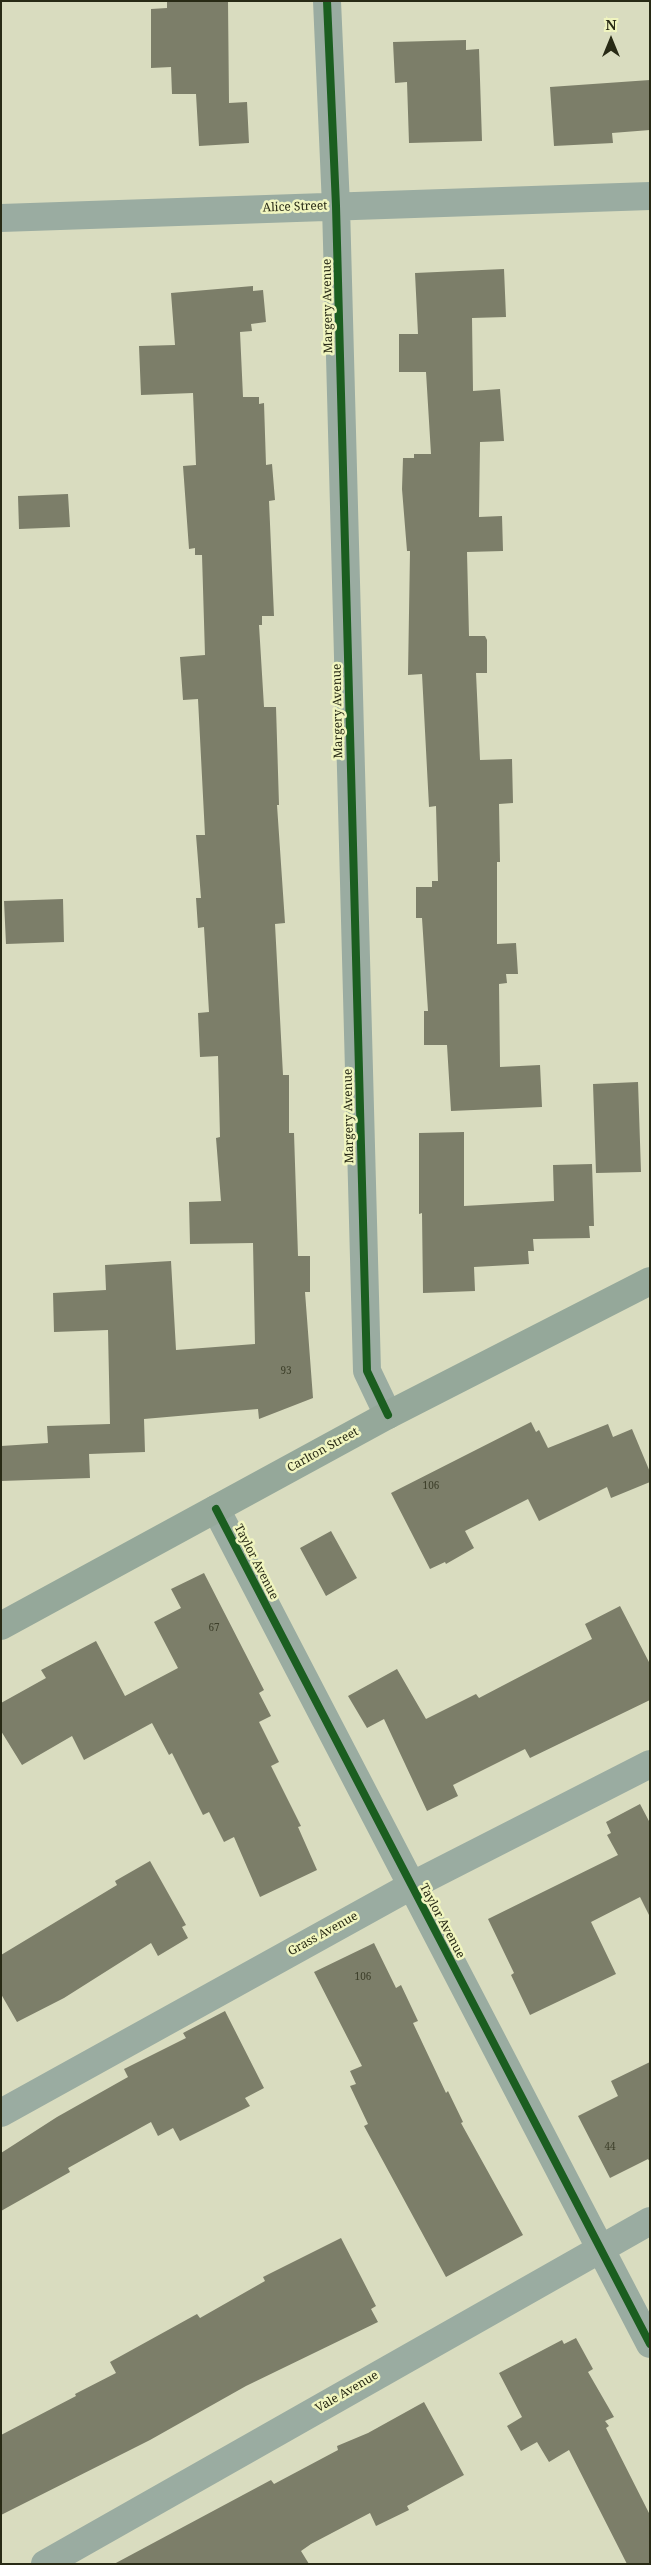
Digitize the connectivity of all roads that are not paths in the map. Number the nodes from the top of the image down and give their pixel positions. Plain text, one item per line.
1 (327, 1) edge
2 (650, 196) edge
3 (336, 206) junction
4 (1, 218) edge
5 (650, 1281) edge
6 (388, 1415) junction
7 (216, 1509) junction
8 (1, 1626) edge
9 (650, 1764) edge
10 (411, 1886) junction
11 (1, 2113) edge
12 (650, 2221) edge
13 (600, 2248) junction
14 (650, 2344) edge
15 (46, 2564) edge

1 - 3 street, Margery Avenue
2 - 3 street, Alice Street
3 - 4 street, Alice Street
3 - 6 street, Margery Avenue
5 - 6 main road, Carlton Street
6 - 7 main road, Carlton Street
7 - 8 main road, Carlton Street
7 - 10 street, Taylor Avenue
9 - 10 street, Grass Avenue
10 - 11 street, Grass Avenue
10 - 13 street, Taylor Avenue
12 - 13 street, Vale Avenue
13 - 14 street, Taylor Avenue
13 - 15 street, Vale Avenue

